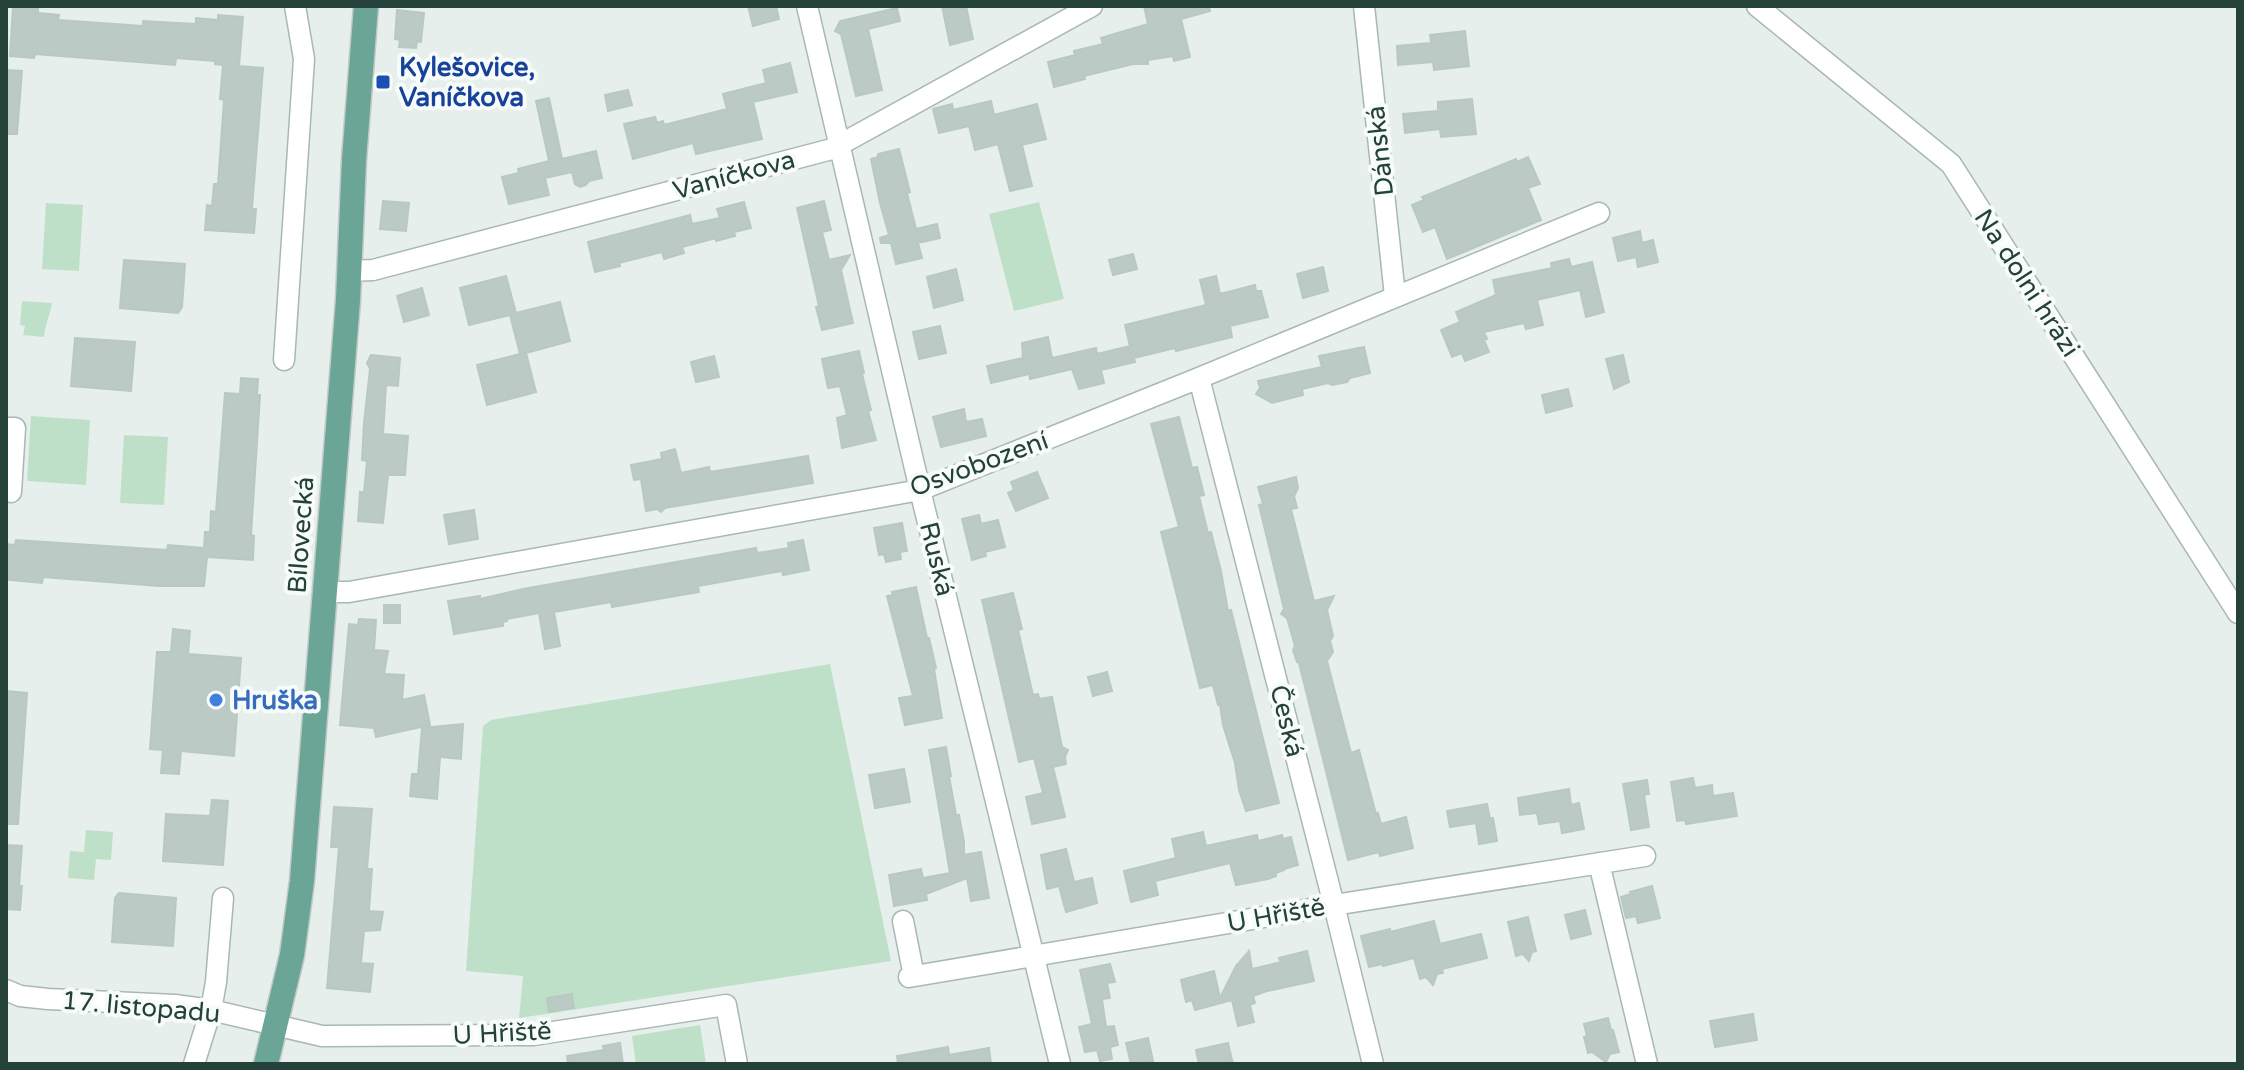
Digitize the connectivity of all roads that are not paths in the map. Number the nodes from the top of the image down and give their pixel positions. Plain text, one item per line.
1 (295, 6) edge
2 (366, 6) edge
3 (807, 6) edge
4 (1092, 6) edge
5 (1364, 6) edge
6 (1757, 6) edge
7 (840, 145) junction
8 (1599, 213) dead end
9 (349, 271) junction
10 (1395, 296) junction
11 (284, 360) dead end
12 (1199, 378) junction
13 (6, 428) edge
14 (920, 490) junction
15 (11, 492) dead end
16 (325, 592) junction
17 (2238, 613) edge
18 (1645, 856) dead end
19 (1599, 863) junction
20 (223, 898) dead end
21 (1334, 905) junction
22 (903, 921) dead end
23 (1034, 956) junction
24 (6, 990) edge
25 (211, 1010) junction
26 (277, 1025) junction
27 (194, 1064) edge
28 (266, 1064) edge
29 (737, 1064) edge
30 (1060, 1064) edge
31 (1373, 1064) edge
32 (1647, 1064) edge

1 - 11 street
2 - 9 main road, Bílovecká
3 - 7 street, Ruská
4 - 7 street, Vaníčkova
5 - 10 street, Dánská
6 - 17 street, Na dolni hrázi
7 - 9 street, Vaníčkova
7 - 14 street, Ruská
8 - 10 street, Osvobození
9 - 16 main road, Bílovecká
10 - 12 street, Osvobození
12 - 14 street, Osvobození
12 - 21 street, Česká
13 - 15 street
14 - 16 street, Osvobození
14 - 23 street, Ruská
16 - 26 main road, Bílovecká
18 - 19 street, U Hřiště
19 - 21 street, U Hřiště
19 - 32 street
20 - 25 street
21 - 23 street, U Hřiště
21 - 31 street, Česká
22 - 23 street, U Hřiště
23 - 30 street, Ruská
24 - 25 street, 17. listopadu
25 - 26 street, 17. listopadu
25 - 27 street
26 - 28 main road, Bílovecká
26 - 29 street, U Hřiště

